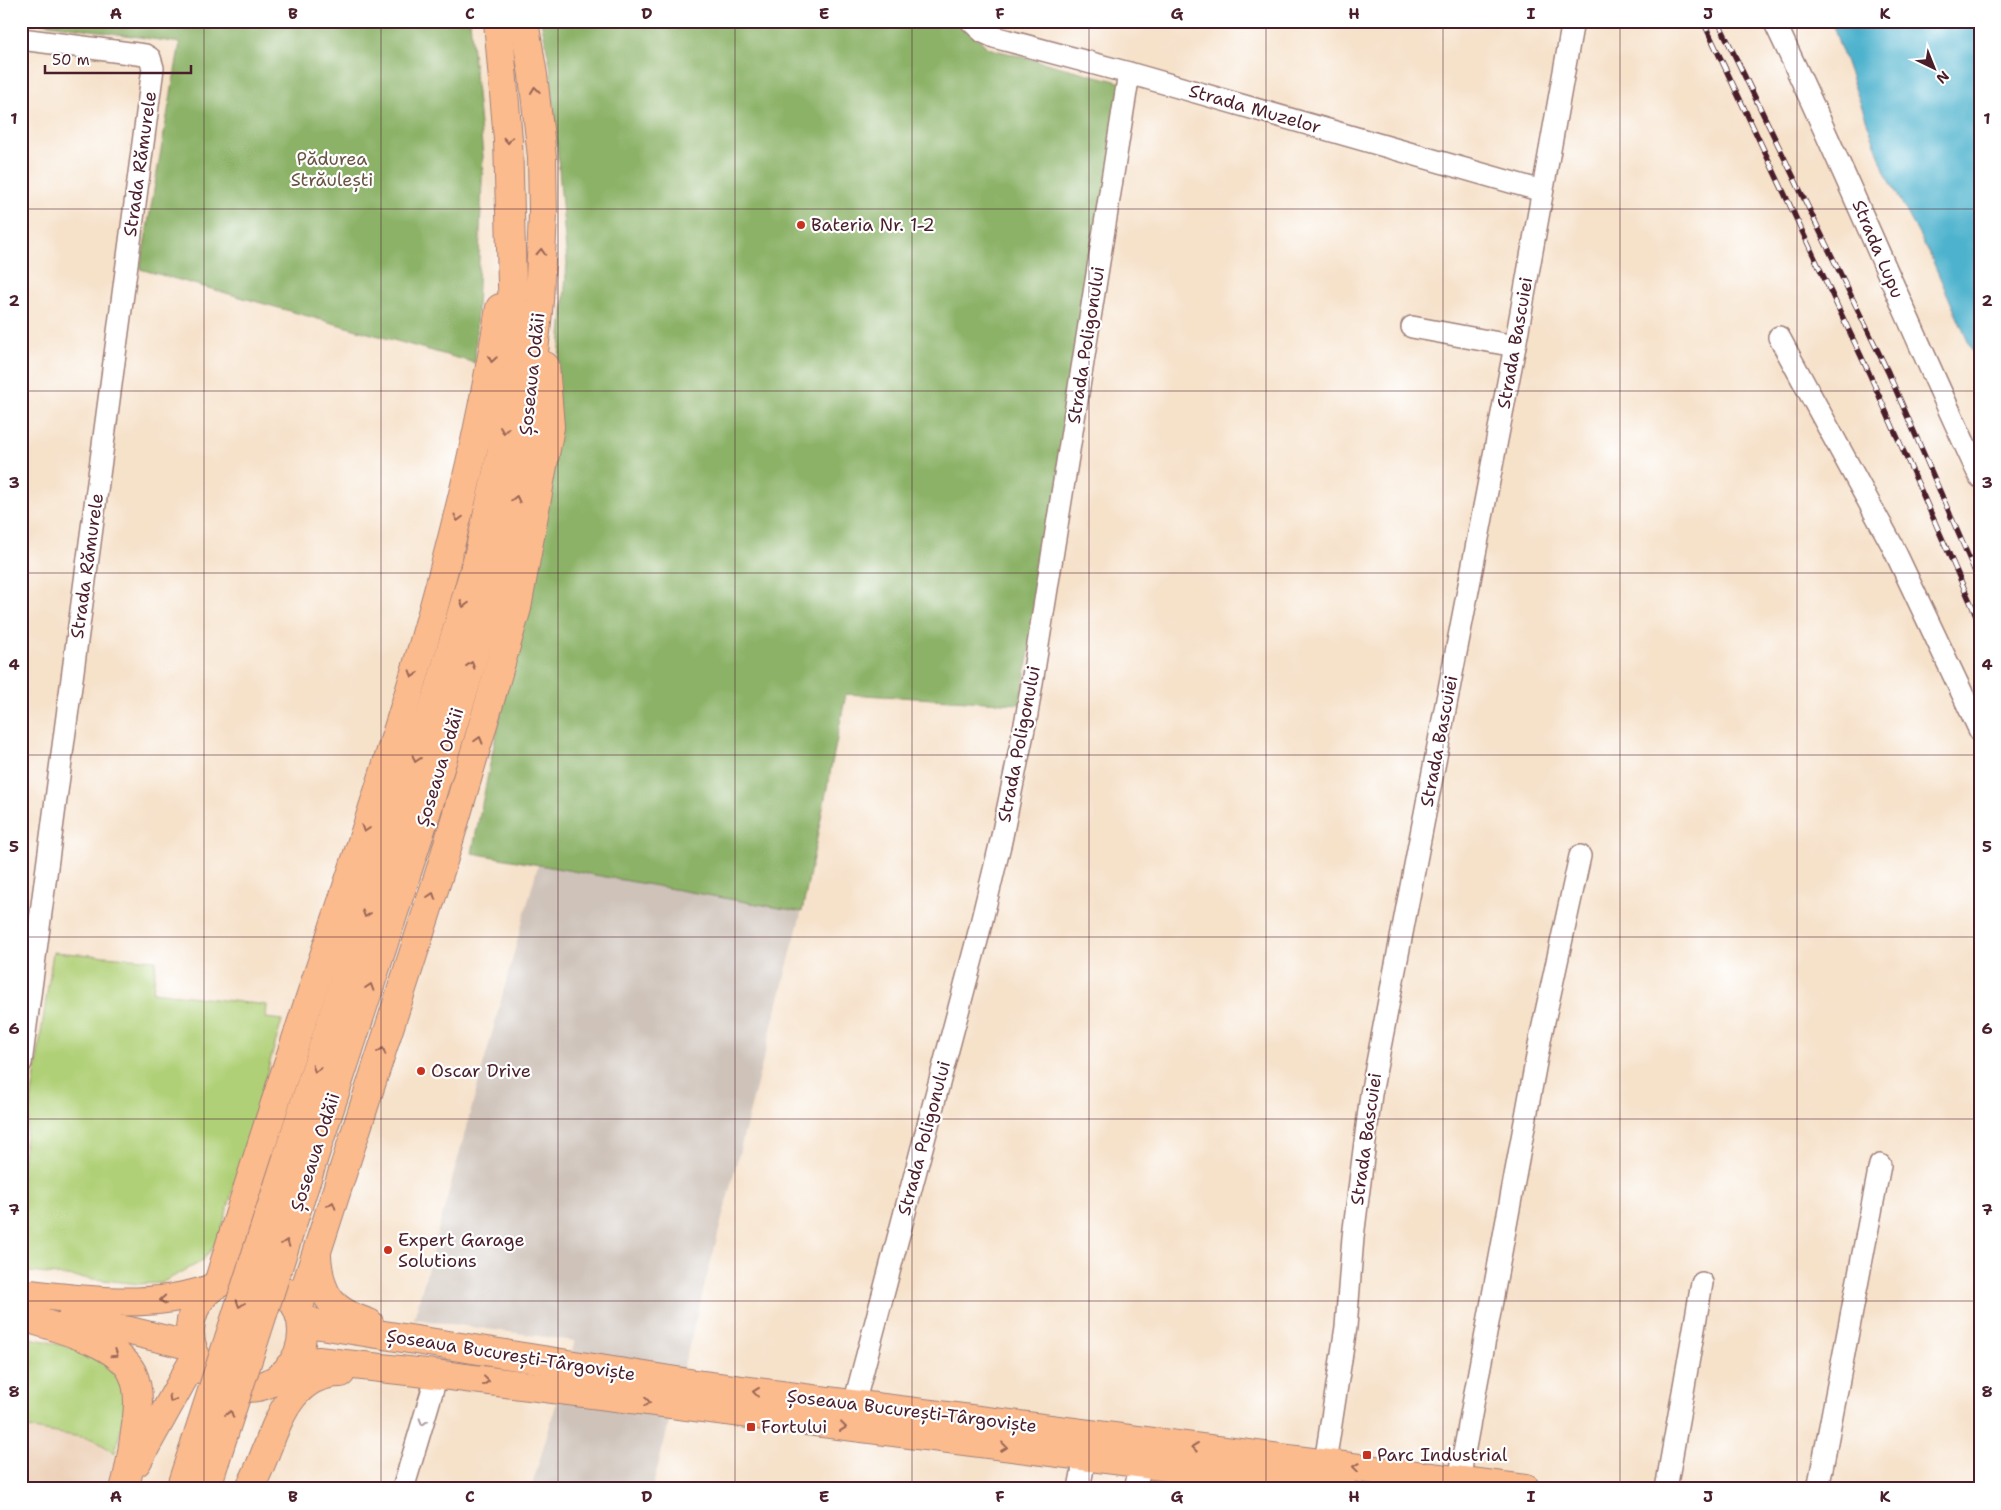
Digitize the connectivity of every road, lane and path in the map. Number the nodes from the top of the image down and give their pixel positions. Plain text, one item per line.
1 (498, 21) edge
2 (524, 21) edge
3 (971, 21) edge
4 (1573, 21) edge
5 (1774, 21) edge
6 (21, 39) edge
7 (1129, 73) junction
8 (1542, 191) junction
9 (510, 242) junction
10 (539, 301) junction
11 (1412, 327) dead end
12 (1779, 338) dead end
13 (1515, 346) junction
14 (1980, 477) edge
15 (1980, 731) edge
16 (1580, 856) dead end
17 (21, 1063) edge
18 (299, 1162) junction
19 (1880, 1165) dead end
20 (317, 1252) junction
21 (1702, 1283) dead end
22 (214, 1286) junction
23 (21, 1292) edge
24 (299, 1314) junction
25 (21, 1316) edge
26 (416, 1341) junction
27 (194, 1351) junction
28 (285, 1372) junction
29 (432, 1374) junction
30 (854, 1404) junction
31 (203, 1457) junction
32 (1085, 1457) junction
33 (1325, 1463) junction
34 (1138, 1476) edge
35 (1459, 1480) junction
36 (125, 1486) edge
37 (1297, 1486) edge
38 (180, 1489) edge
39 (206, 1489) edge
40 (244, 1489) edge
41 (249, 1489) edge
42 (403, 1489) edge
43 (1079, 1489) edge
44 (1343, 1489) edge
45 (1526, 1489) edge
46 (1666, 1489) edge
47 (1818, 1489) edge

1 -> 9 main road, Șoseaua Odăii
10 -> 2 main road, Șoseaua Odăii
3 - 7 street, Strada Muzelor
4 - 8 street, Strada Bascuiei
5 - 14 street, Strada Lupu
6 - 17 street, Strada Rămurele
7 - 8 street, Strada Muzelor
7 - 30 street, Strada Poligonului
8 - 13 street, Strada Bascuiei
9 -> 18 main road, Șoseaua Odăii
9 -> 22 main road
18 -> 10 main road, Șoseaua Odăii
20 -> 10 main road
11 - 13 street
12 - 15 street
13 - 33 street, Strada Bascuiei
16 - 35 street
18 - 31 main road, Șoseaua Odăii, bridge
19 - 47 street
20 - 24 main road
20 - 26 main road
21 - 46 street
22 -> 23 main road
22 - 24 main road
22 - 27 main road
24 - 26 main road, Șoseaua București-Târgoviște
24 - 28 main road
25 - 27 main road
25 -> 36 main road
30 -> 26 main road, Șoseaua București-Târgoviște
27 - 28 main road
27 -> 36 main road
28 - 29 main road, Șoseaua București-Târgoviște
28 - 40 main road
29 -> 32 main road, Șoseaua București-Târgoviște
29 - 41 main road
29 -> 42 street
33 -> 30 main road, Șoseaua București-Târgoviște
31 - 38 main road, Șoseaua Odăii
31 - 39 main road, Șoseaua Odăii
32 - 34 main road, Șoseaua București-Târgoviște
32 - 43 street
35 -> 33 main road, Șoseaua București-Târgoviște
34 - 37 main road, Șoseaua București-Târgoviște
35 - 45 main road, Șoseaua București-Târgoviște
37 - 44 main road, Șoseaua București-Târgoviște

